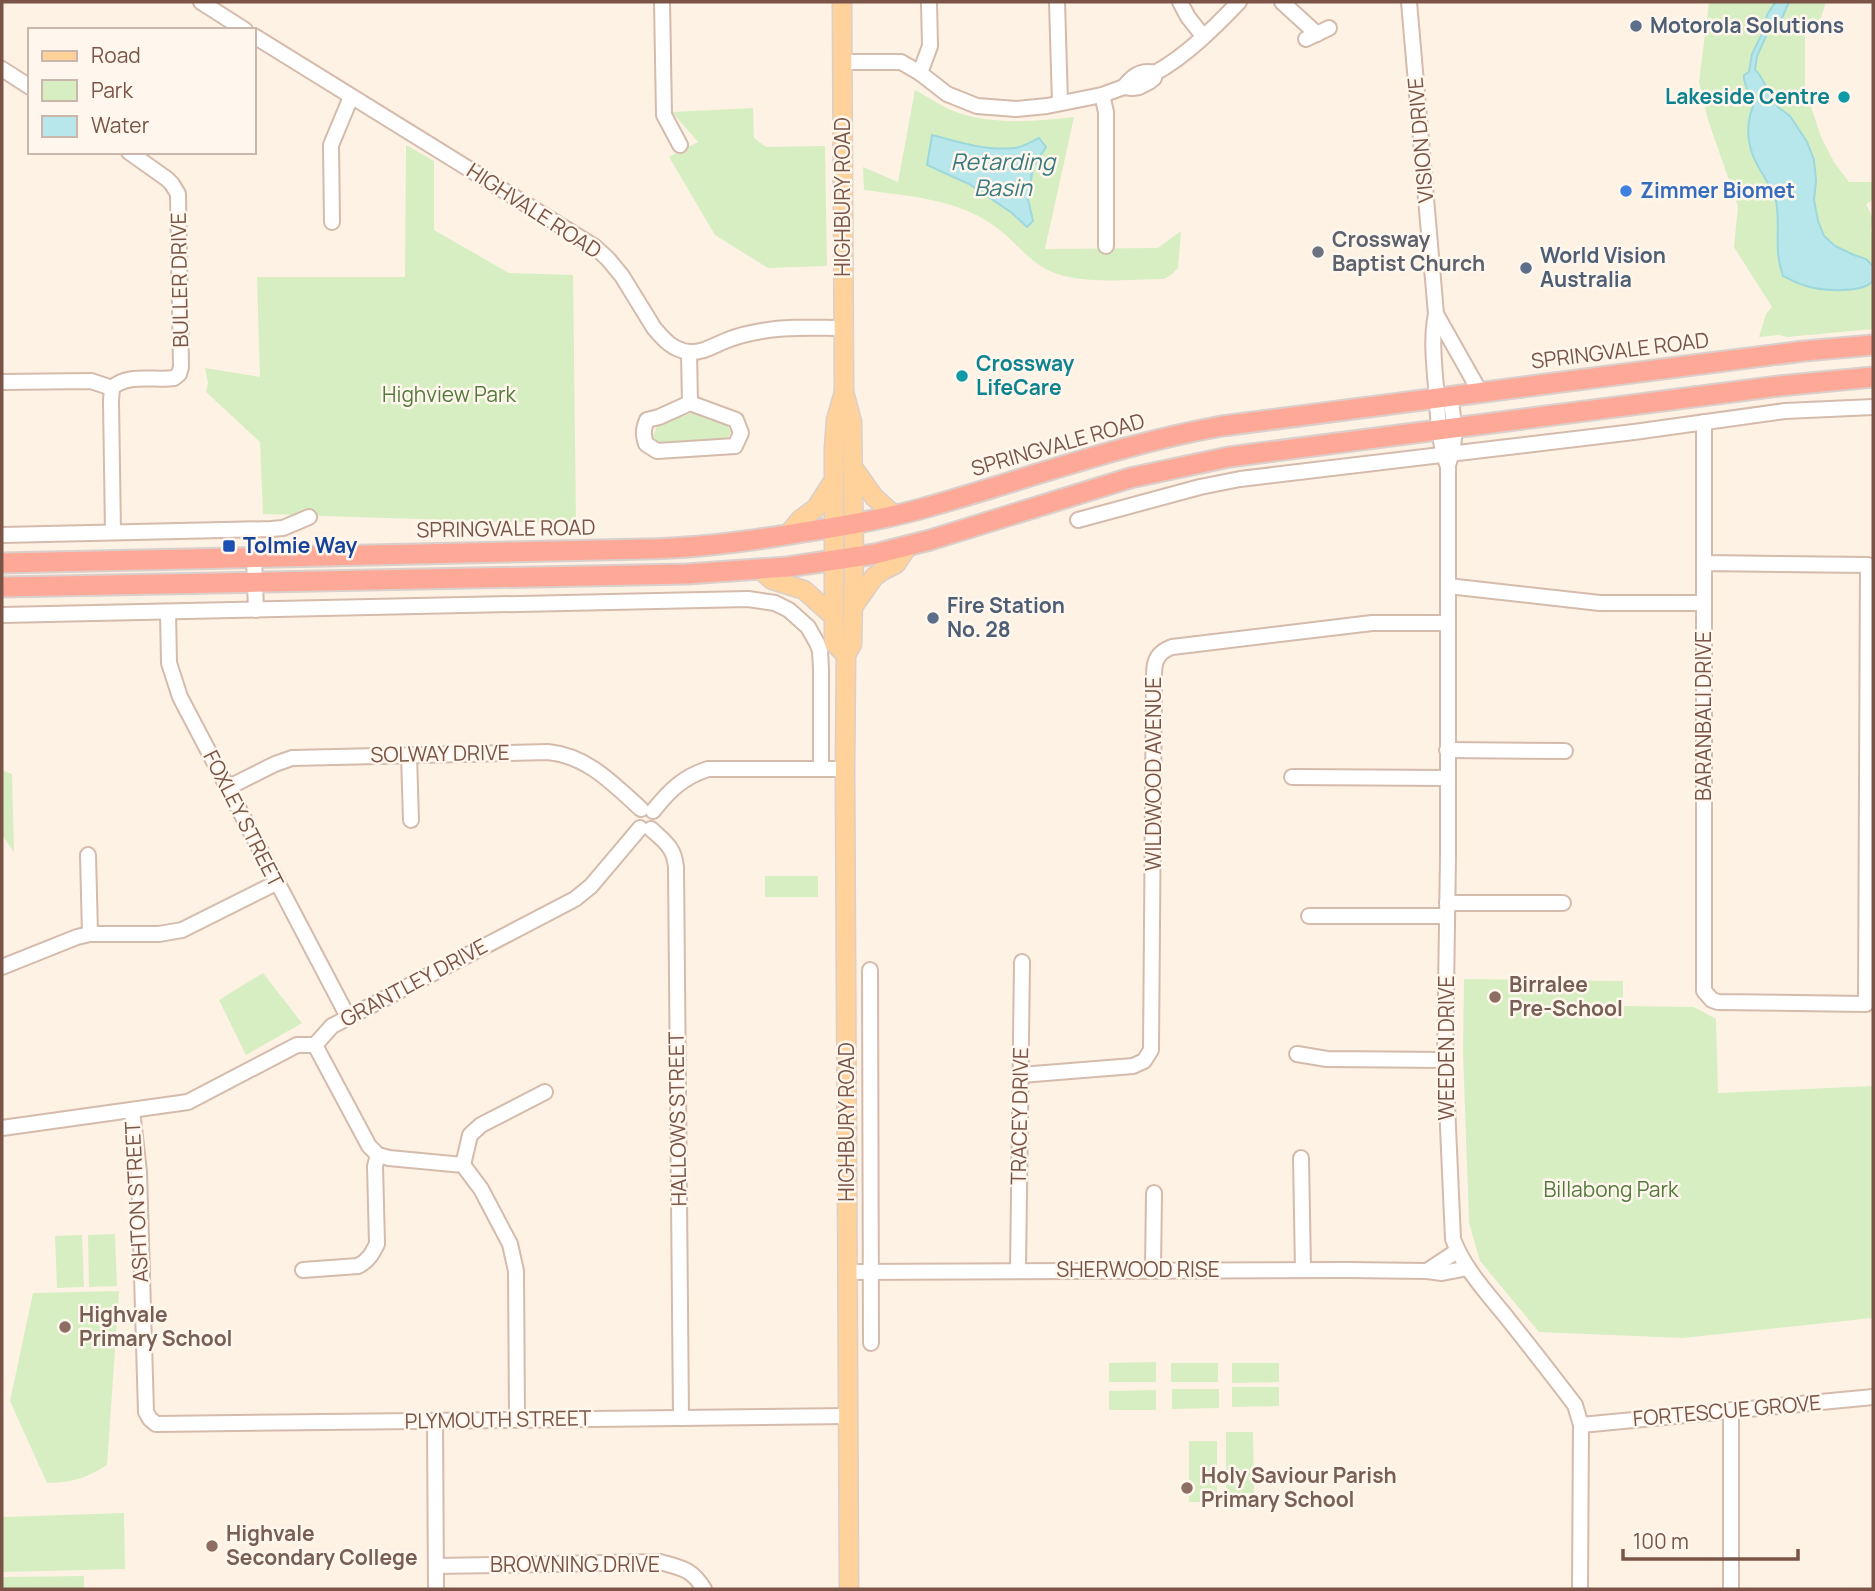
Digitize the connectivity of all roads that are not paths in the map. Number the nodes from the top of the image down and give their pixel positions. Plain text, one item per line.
1 (201, 2) edge
2 (662, 2) edge
3 (842, 2) edge
4 (929, 2) edge
5 (1057, 2) edge
6 (1180, 2) edge
7 (1239, 2) edge
8 (1282, 2) edge
9 (1410, 3) edge
10 (242, 28) edge
11 (1317, 34) dead end
12 (1203, 36) junction
13 (256, 37) edge
14 (843, 62) junction
15 (2, 69) edge
16 (920, 73) junction
17 (28, 86) edge
18 (1102, 96) junction
19 (351, 97) junction
20 (1060, 103) junction
21 (680, 145) dead end
22 (131, 154) edge
23 (332, 222) dead end
24 (1107, 246) dead end
25 (1436, 314) junction
26 (844, 328) junction
27 (1872, 346) edge
28 (689, 352) junction
29 (1873, 377) edge
30 (2, 382) edge
31 (113, 388) junction
32 (844, 392) junction
33 (1480, 392) junction
34 (1443, 396) junction
35 (690, 403) junction
36 (1873, 408) edge
37 (1704, 422) junction
38 (1447, 428) junction
39 (1448, 458) junction
40 (852, 467) junction
41 (833, 482) junction
42 (894, 515) junction
43 (309, 517) dead end
44 (1078, 520) dead end
45 (853, 524) junction
46 (833, 528) junction
47 (113, 532) junction
48 (2, 535) edge
49 (787, 535) junction
50 (908, 546) junction
51 (254, 557) junction
52 (854, 558) junction
53 (833, 561) junction
54 (2, 563) edge
55 (1704, 563) junction
56 (761, 570) junction
57 (256, 583) junction
58 (1448, 586) junction
59 (2, 587) edge
60 (1704, 603) junction
61 (853, 607) junction
62 (256, 610) junction
63 (167, 612) junction
64 (2, 615) edge
65 (833, 616) junction
66 (1448, 623) junction
67 (846, 655) junction
68 (1447, 750) junction
69 (1565, 751) dead end
70 (409, 755) junction
71 (821, 768) junction
72 (845, 769) junction
73 (1292, 777) dead end
74 (1870, 777) edge
75 (1447, 778) junction
76 (227, 788) junction
77 (647, 810) junction
78 (411, 820) dead end
79 (645, 828) junction
80 (88, 855) dead end
81 (276, 883) junction
82 (1563, 903) dead end
83 (1447, 910) junction
84 (1309, 916) dead end
85 (90, 934) junction
86 (1021, 962) dead end
87 (2, 967) edge
88 (870, 970) dead end
89 (348, 1017) junction
90 (316, 1045) junction
91 (1297, 1054) dead end
92 (1445, 1060) junction
93 (1021, 1075) junction
94 (545, 1092) dead end
95 (132, 1110) junction
96 (2, 1128) edge
97 (378, 1155) junction
98 (1301, 1158) dead end
99 (463, 1166) junction
100 (1153, 1193) dead end
101 (1457, 1251) junction
102 (1468, 1268) junction
103 (303, 1270) dead end
104 (1018, 1270) junction
105 (1153, 1270) junction
106 (1303, 1270) junction
107 (1427, 1271) junction
108 (848, 1272) junction
109 (871, 1272) junction
110 (871, 1343) dead end
111 (1873, 1397) edge
112 (1731, 1410) junction
113 (849, 1416) junction
114 (681, 1418) junction
115 (150, 1419) joint
116 (517, 1419) junction
117 (435, 1421) junction
118 (1581, 1425) junction
119 (436, 1566) junction
120 (436, 1589) edge
121 (704, 1589) edge
122 (849, 1589) edge
123 (1580, 1589) edge
124 (1731, 1589) edge

1 - 10 street
2 - 21 street
3 - 14 main road, HIGHBURY ROAD
4 - 16 street
5 - 20 street
6 - 12 street
7 - 12 street
8 - 11 street
9 - 25 street, VISION DRIVE
12 - 18 street
13 - 19 street, HIGHVALE ROAD
14 - 16 street
14 - 26 main road, HIGHBURY ROAD
15 - 17 street
16 - 20 street
18 - 20 street
18 - 24 street
19 - 23 street
19 - 28 street, HIGHVALE ROAD
22 - 31 street, BULLER DRIVE
25 - 33 street, VISION DRIVE
25 - 34 street, VISION DRIVE
26 - 28 street
26 - 32 main road, HIGHBURY ROAD
27 - 33 highway, SPRINGVALE ROAD
28 - 35 street
29 - 38 highway
30 - 31 street, BULLER DRIVE
31 - 47 street
32 - 40 main road, HIGHBURY ROAD
32 - 41 main road, HIGHBURY ROAD
33 - 34 highway, SPRINGVALE ROAD
34 - 38 street, WEEDEN DRIVE
34 - 42 highway, SPRINGVALE ROAD
35 - 35 street
36 - 37 street
37 - 39 street
37 - 55 street, BARANBALI DRIVE
38 - 39 street, WEEDEN DRIVE
38 - 50 highway
39 - 44 street
39 - 58 street, WEEDEN DRIVE
40 - 42 main road
40 - 45 main road, HIGHBURY ROAD
41 - 46 main road, HIGHBURY ROAD
41 - 49 main road
42 - 45 highway, SPRINGVALE ROAD
43 - 47 street
45 - 46 highway, SPRINGVALE ROAD
45 - 52 main road, HIGHBURY ROAD
46 - 49 highway, SPRINGVALE ROAD
46 - 53 main road, HIGHBURY ROAD
47 - 48 street
49 - 51 highway, SPRINGVALE ROAD
50 - 52 highway
50 - 61 main road
51 - 54 highway, SPRINGVALE ROAD
51 - 57 street
52 - 53 highway
52 - 61 main road, HIGHBURY ROAD
53 - 56 highway
53 - 65 main road, HIGHBURY ROAD
55 - 60 street, BARANBALI DRIVE
55 - 74 street
56 - 57 highway
56 - 65 main road
57 - 59 highway
57 - 62 street
58 - 60 street
58 - 66 street, WEEDEN DRIVE
60 - 74 street, BARANBALI DRIVE
61 - 67 main road, HIGHBURY ROAD
62 - 63 street
62 - 71 street
63 - 64 street
63 - 76 street, FOXLEY STREET
65 - 67 main road, HIGHBURY ROAD
66 - 68 street, WEEDEN DRIVE
66 - 93 street, WILDWOOD AVENUE
67 - 72 main road, HIGHBURY ROAD
68 - 69 street
68 - 75 street, WEEDEN DRIVE
70 - 76 street, SOLWAY DRIVE
70 - 77 street, SOLWAY DRIVE
70 - 78 street
71 - 72 street
71 - 77 street
72 - 108 main road, HIGHBURY ROAD
73 - 75 street
75 - 83 street, WEEDEN DRIVE
76 - 81 street, FOXLEY STREET
77 - 79 street
79 - 89 street, GRANTLEY DRIVE
79 - 114 street, HALLOWS STREET
80 - 85 street
81 - 85 street
81 - 89 street, FOXLEY STREET
82 - 83 street
83 - 84 street
83 - 92 street, WEEDEN DRIVE
85 - 87 street
86 - 93 street, TRACEY DRIVE
88 - 109 street
89 - 90 street, GRANTLEY DRIVE
90 - 95 street
90 - 97 street
91 - 92 street
92 - 101 street, WEEDEN DRIVE
93 - 104 street, TRACEY DRIVE
94 - 99 street
95 - 96 street
95 - 115 street, ASHTON STREET
97 - 99 street
97 - 103 street
98 - 106 street
99 - 116 street
100 - 105 street
101 - 102 street, WEEDEN DRIVE
101 - 107 street
102 - 107 street, SHERWOOD RISE
102 - 118 street, WEEDEN DRIVE
104 - 105 street, SHERWOOD RISE
104 - 109 street, SHERWOOD RISE
105 - 106 street, SHERWOOD RISE
106 - 107 street, SHERWOOD RISE
108 - 109 street, SHERWOOD RISE
108 - 113 main road, HIGHBURY ROAD
109 - 110 street
111 - 112 street, FORTESCUE GROVE
112 - 118 street, FORTESCUE GROVE
112 - 124 street
113 - 114 street, PLYMOUTH STREET
113 - 122 main road, HIGHBURY ROAD
114 - 116 street, PLYMOUTH STREET
115 - 117 street, PLYMOUTH STREET
116 - 117 street, PLYMOUTH STREET
117 - 119 street
118 - 123 street, WEEDEN DRIVE
119 - 120 street
119 - 121 street, BROWNING DRIVE

